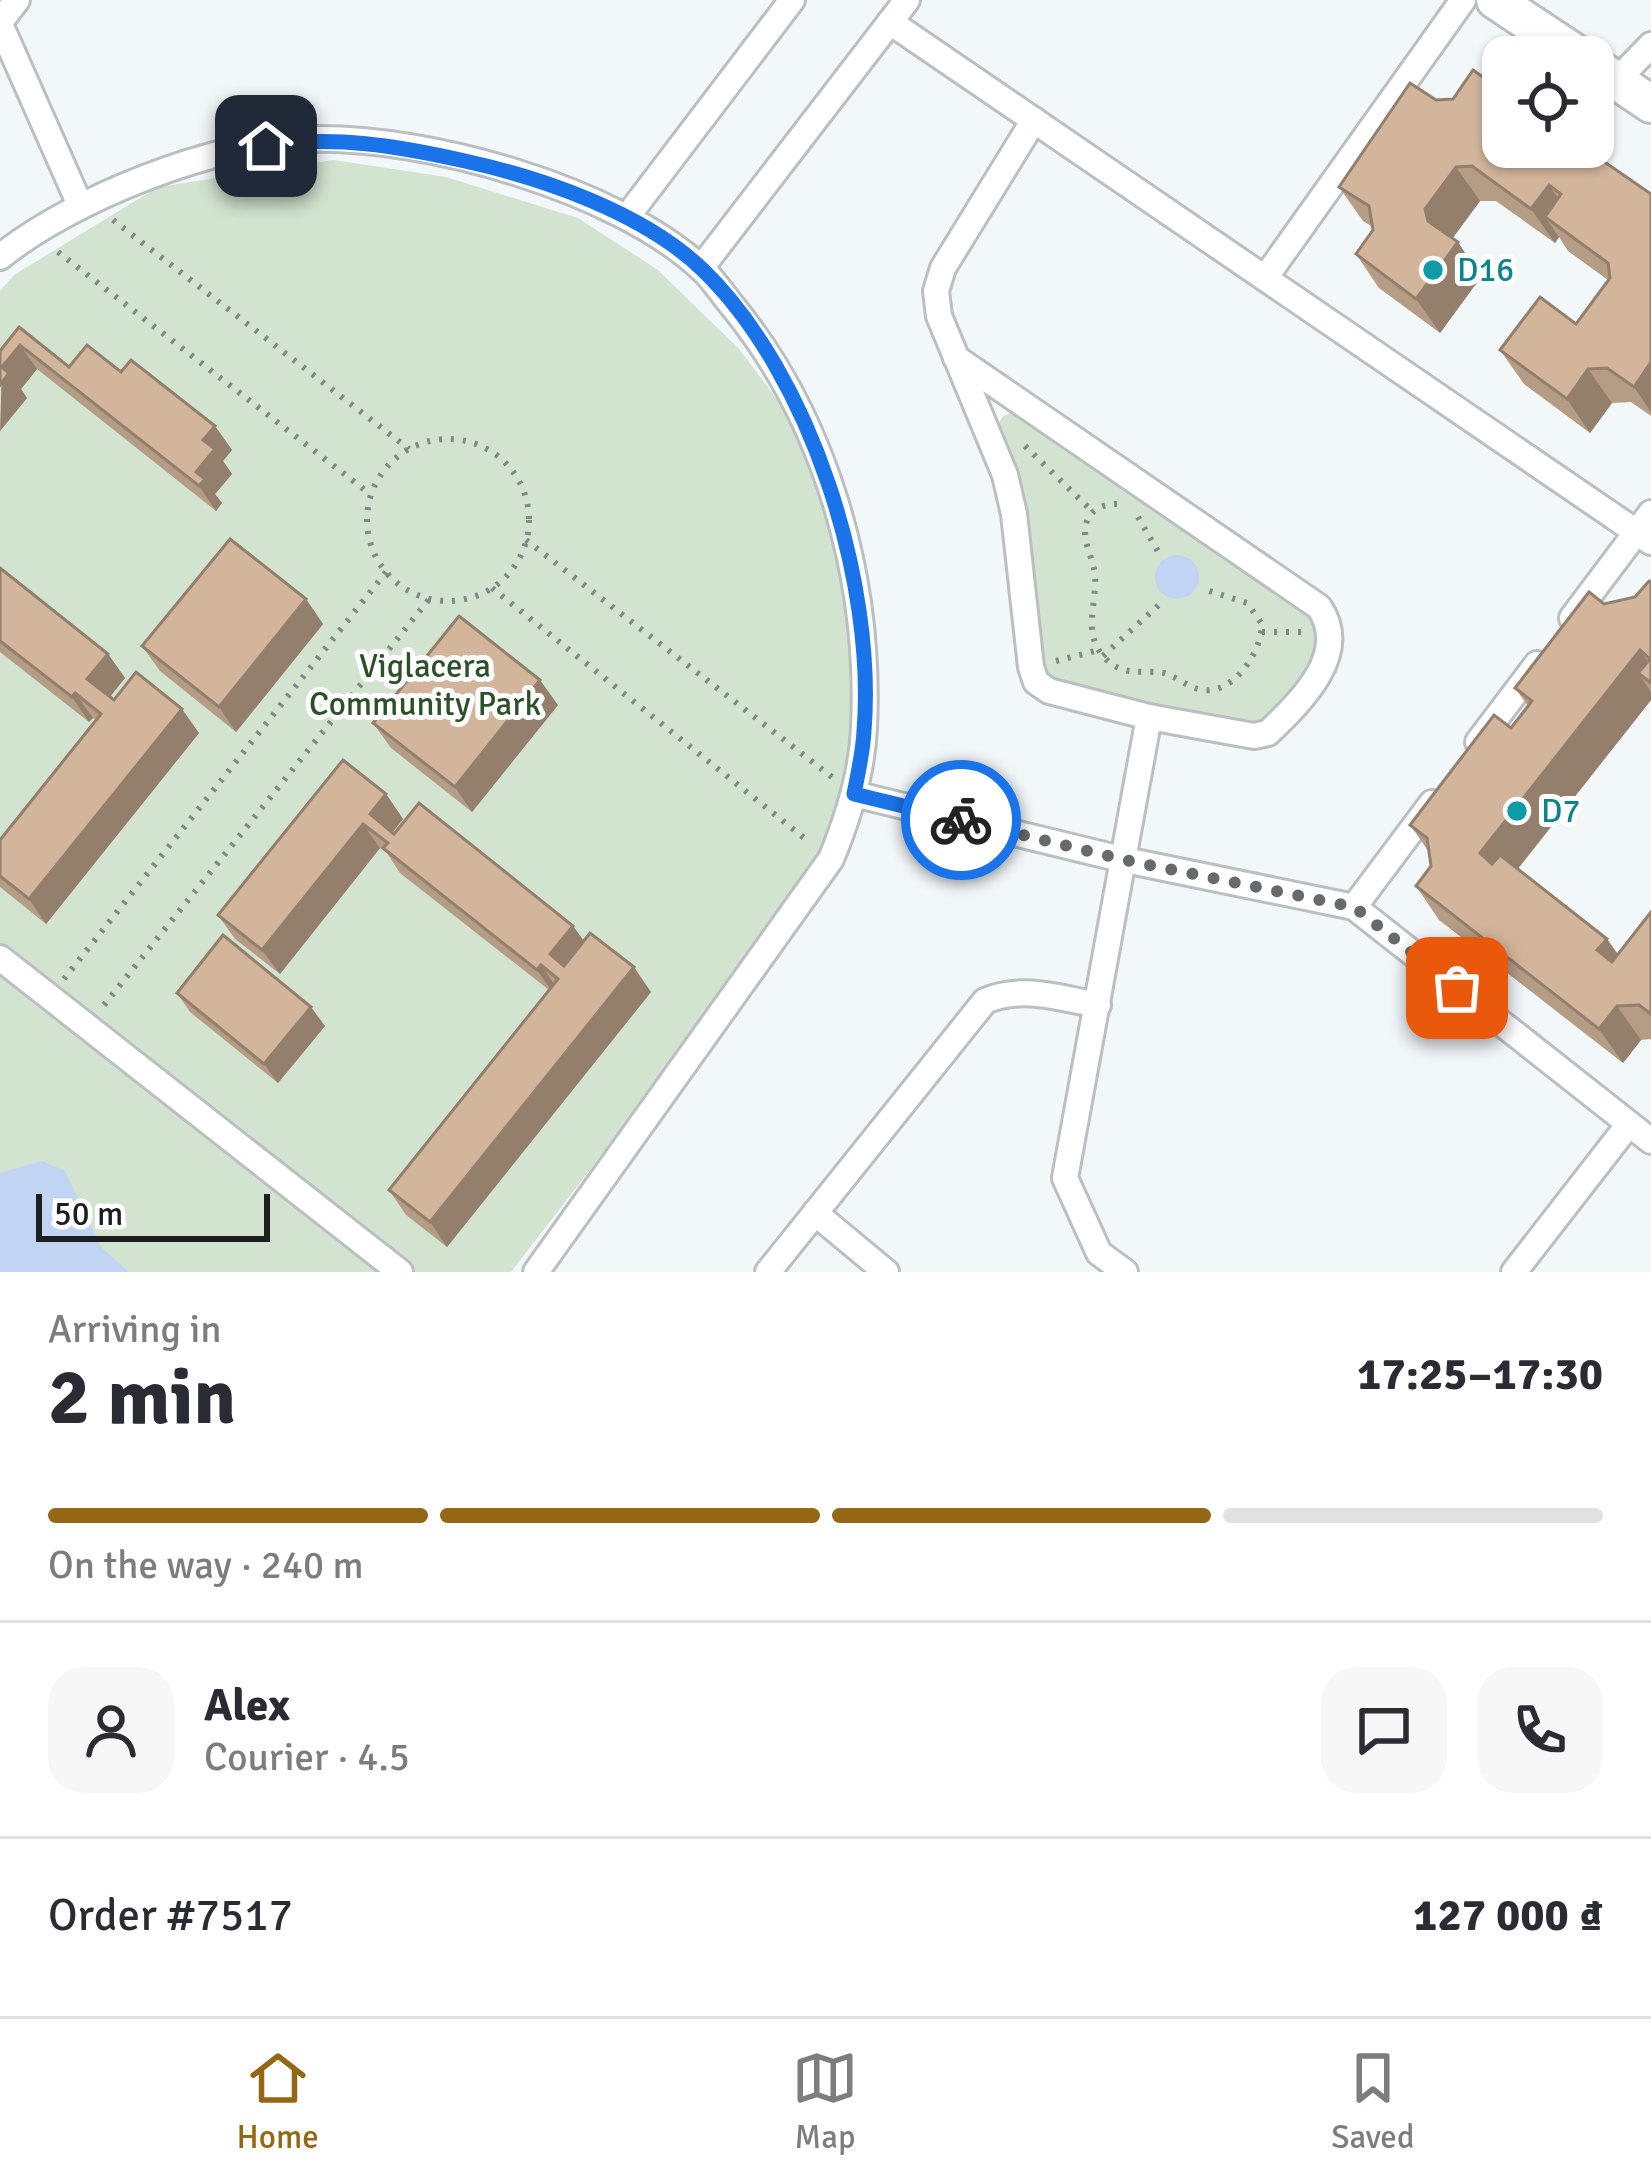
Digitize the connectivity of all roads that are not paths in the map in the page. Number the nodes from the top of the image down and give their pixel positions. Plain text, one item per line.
1 (17, 0) edge
2 (792, 0) edge
3 (908, 0) edge
4 (1462, 0) edge
5 (1496, 0) edge
6 (890, 22) junction
7 (0, 23) edge
8 (1550, 36) edge
9 (1651, 45) edge
10 (1614, 68) edge
11 (1614, 79) edge
12 (1651, 104) edge
13 (1034, 120) junction
14 (85, 203) junction
15 (627, 217) junction
16 (0, 257) edge
17 (701, 268) junction
18 (1264, 278) junction
19 (956, 358) junction
20 (1646, 529) edge
21 (1149, 717) junction
22 (854, 794) junction
23 (1125, 860) junction
24 (1354, 907) junction
25 (0, 958) edge
26 (1098, 1005) junction
27 (1629, 1124) junction
28 (1651, 1142) edge
29 (815, 1213) junction
30 (400, 1272) edge
31 (536, 1272) edge
32 (768, 1272) edge
33 (886, 1272) edge
34 (1125, 1272) edge
35 (1514, 1272) edge

1 - 7 street
2 - 15 street
3 - 6 street
4 - 18 street
5 - 8 street
6 - 13 street
6 - 17 street
7 - 14 street
9 - 10 street
11 - 12 street
13 - 18 street
13 - 19 street
14 - 15 street
14 - 16 street
15 - 17 street
17 - 22 street
18 - 20 street
19 - 21 street
19 - 21 street
20 - 24 street
21 - 23 street
22 - 23 street
22 - 31 street
23 - 24 street
23 - 26 street
24 - 27 street
25 - 30 street
26 - 29 street
26 - 34 street
27 - 28 street
27 - 35 street
29 - 32 street
29 - 33 street

